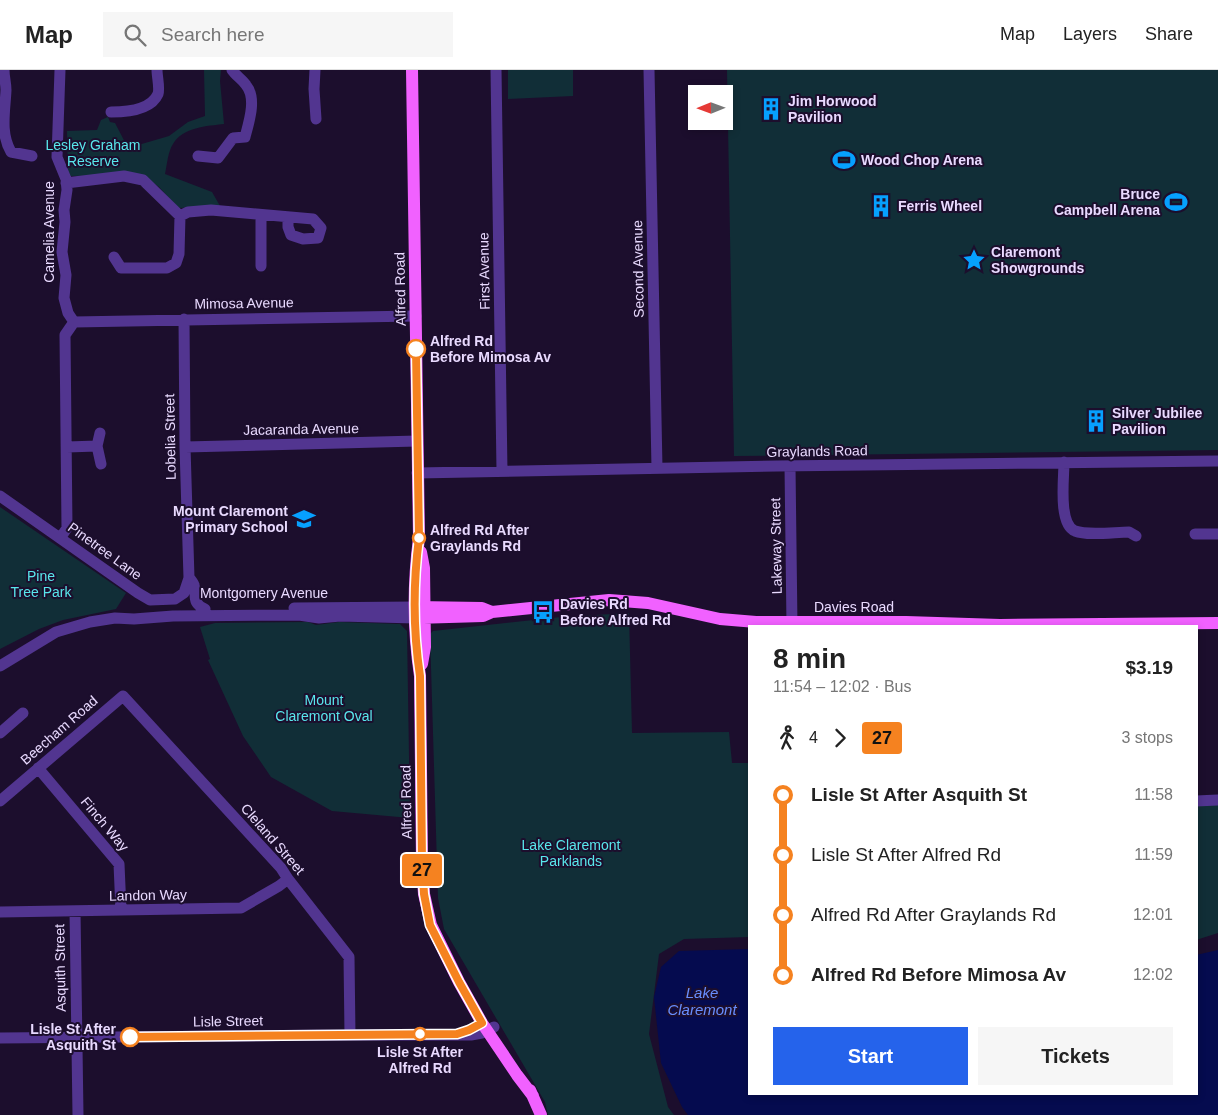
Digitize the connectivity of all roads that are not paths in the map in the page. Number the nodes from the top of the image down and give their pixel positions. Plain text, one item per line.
1 (4, 70) edge
2 (60, 70) edge
3 (157, 70) edge
4 (232, 70) edge
5 (315, 70) edge
6 (412, 70) edge
7 (496, 70) edge
8 (649, 70) edge
9 (111, 112) dead end
10 (316, 120) dead end
11 (32, 156) dead end
12 (198, 156) dead end
13 (66, 183) junction
14 (180, 216) junction
15 (261, 216) junction
16 (288, 217) dead end
17 (114, 257) dead end
18 (261, 266) dead end
19 (416, 316) junction
20 (184, 319) junction
21 (74, 322) junction
22 (100, 434) dead end
23 (417, 441) junction
24 (97, 446) junction
25 (67, 447) junction
26 (185, 447) junction
27 (1218, 460) edge
28 (1064, 462) junction
29 (101, 464) dead end
30 (790, 466) junction
31 (656, 468) junction
32 (502, 471) junction
33 (417, 473) junction
34 (0, 496) edge
35 (1195, 534) dead end
36 (1218, 534) edge
37 (1136, 536) dead end
38 (60, 537) junction
39 (189, 578) junction
40 (210, 611) junction
41 (420, 612) junction
42 (1218, 623) edge
43 (792, 624) edge
44 (976, 625) edge
45 (1073, 625) edge
46 (0, 666) edge
47 (115, 702) joint
48 (23, 713) dead end
49 (0, 733) edge
50 (38, 768) junction
51 (1218, 800) edge
52 (0, 801) edge
53 (1198, 801) edge
54 (288, 879) junction
55 (121, 910) junction
56 (75, 911) junction
57 (0, 912) edge
58 (488, 1025) junction
59 (350, 1034) junction
60 (76, 1037) junction
61 (0, 1038) edge
62 (78, 1115) edge
63 (541, 1115) edge

1 - 11 street
2 - 13 street, Camelia Avenue
3 - 9 street
4 - 12 street
5 - 10 street
6 - 19 main road, Alfred Road
7 - 32 street, First Avenue
8 - 31 street, Second Avenue
13 - 14 street
13 - 21 street, Camelia Avenue
14 - 15 street
14 - 17 street
15 - 16 street
15 - 18 street
19 - 20 street, Mimosa Avenue
19 - 23 main road, Alfred Road
20 - 21 street, Mimosa Avenue
20 - 26 street, Lobelia Street
21 - 25 street
22 - 24 street
23 - 26 street, Jacaranda Avenue
23 - 33 main road, Alfred Road
24 - 25 street
24 - 29 street
25 - 38 street
26 - 39 street, Lobelia Street
27 - 28 street, Graylands Road
28 - 30 street, Graylands Road
28 - 37 street
30 - 31 street, Graylands Road
30 - 43 street, Lakeway Street
31 - 32 street, Graylands Road
32 - 33 street, Graylands Road
33 - 41 main road, Alfred Road
34 - 38 street, Pinetree Lane
35 - 36 street
38 - 39 street, Pinetree Lane
39 - 40 street, Lobelia Street
40 - 41 street, Montgomery Avenue
40 - 46 street, Montgomery Avenue
41 - 43 main road, Davies Road
41 - 58 main road, Alfred Road
42 - 45 main road, Davies Road
43 - 44 main road, Davies Road
47 - 50 street, Beecham Road
47 - 54 street, Cleland Street
48 - 49 street
50 - 52 street, Beecham Road
50 - 55 street, Finch Way
51 - 53 street
54 - 55 street, Landon Way
54 - 59 street, Cleland Street
55 - 56 street, Landon Way
56 - 57 street, Landon Way
56 - 60 street, Asquith Street
58 - 59 street, Lisle Street
58 - 63 main road, Alfred Road
59 - 60 street, Lisle Street
60 - 61 street, Lisle Street
60 - 62 street, Asquith Street

